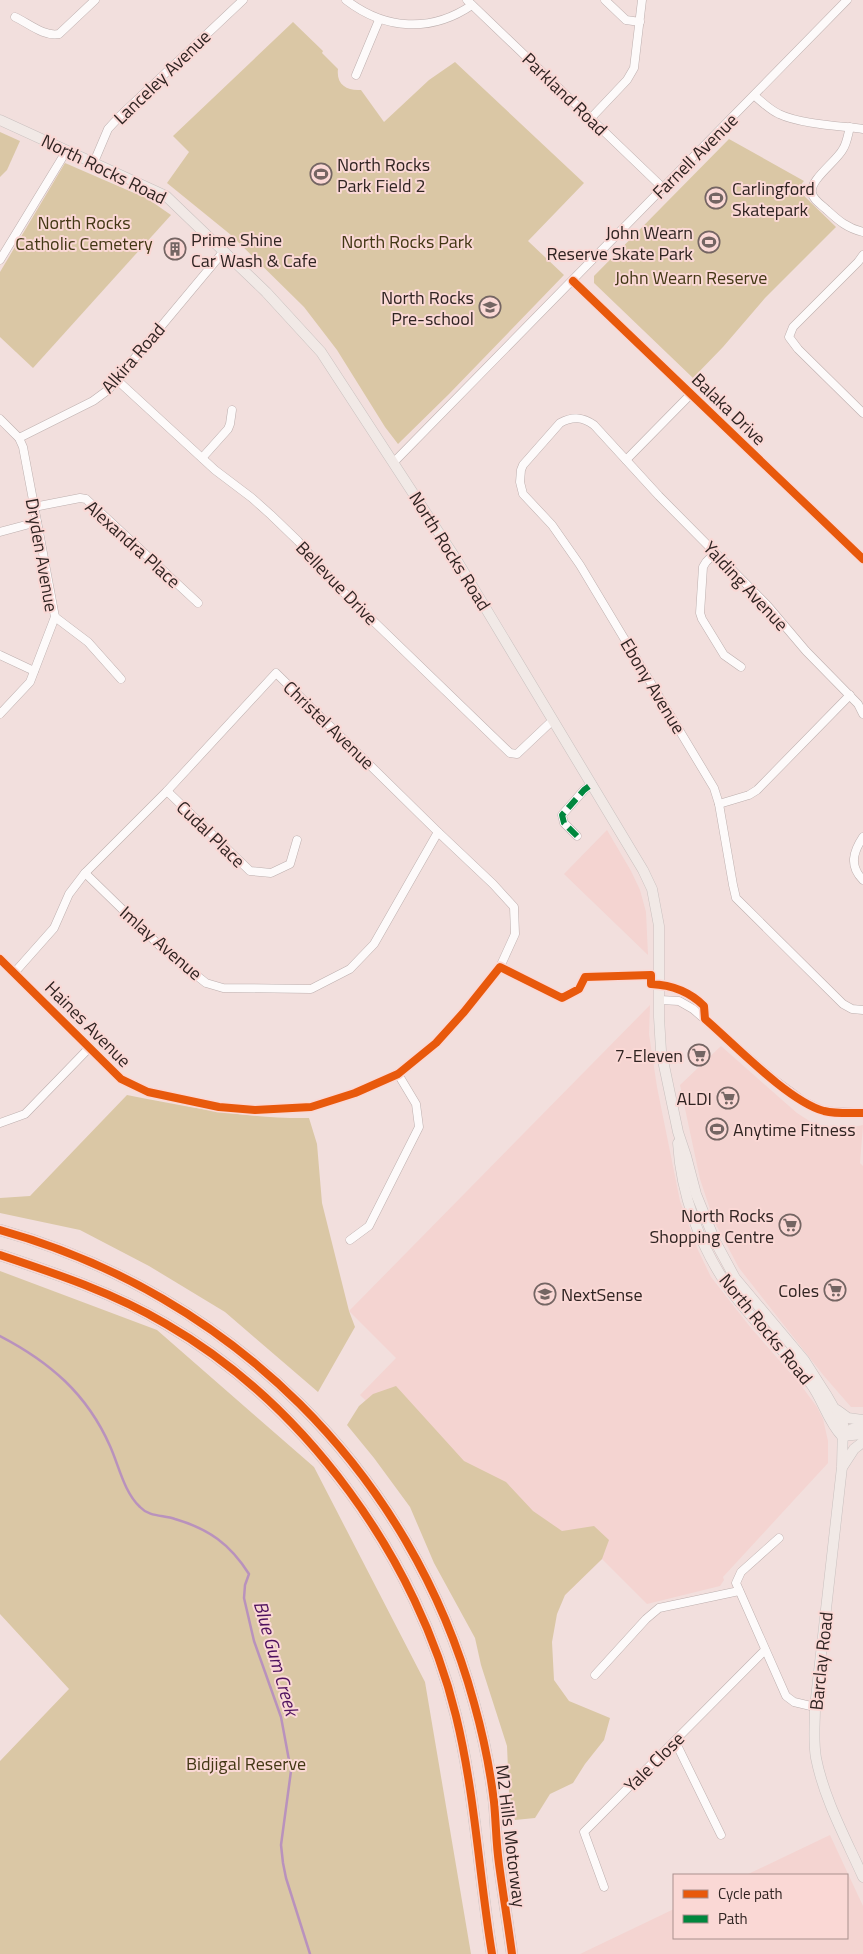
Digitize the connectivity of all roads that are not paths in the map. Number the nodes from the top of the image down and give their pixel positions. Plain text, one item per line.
1 (95, 0) edge
2 (242, 0) edge
3 (346, 0) edge
4 (605, 0) edge
5 (642, 0) edge
6 (847, 0) edge
7 (470, 3) edge
8 (15, 16) dead end
9 (379, 20) junction
10 (640, 22) junction
11 (356, 75) dead end
12 (754, 96) junction
13 (590, 118) junction
14 (0, 120) edge
15 (850, 127) junction
16 (863, 129) edge
17 (67, 150) junction
18 (94, 162) junction
19 (663, 188) junction
20 (863, 232) edge
21 (224, 251) junction
22 (863, 255) edge
23 (0, 260) edge
24 (573, 281) junction
25 (117, 380) junction
26 (691, 394) junction
27 (232, 410) dead end
28 (863, 413) edge
29 (0, 419) edge
30 (19, 438) junction
31 (202, 458) junction
32 (626, 460) junction
33 (394, 462) junction
34 (34, 507) junction
35 (38, 522) junction
36 (0, 532) edge
37 (715, 552) junction
38 (863, 559) edge
39 (198, 603) dead end
40 (55, 617) junction
41 (0, 655) edge
42 (741, 667) dead end
43 (34, 672) junction
44 (121, 679) dead end
45 (850, 696) junction
46 (0, 714) edge
47 (863, 714) edge
48 (553, 720) junction
49 (592, 784) junction
50 (167, 791) junction
51 (719, 804) junction
52 (438, 832) junction
53 (577, 836) dead end
54 (863, 837) edge
55 (298, 840) dead end
56 (854, 865) junction
57 (845, 867) dead end
58 (85, 873) junction
59 (863, 880) edge
60 (0, 959) edge
61 (500, 967) junction
62 (15, 972) junction
63 (562, 998) dead end
64 (660, 1000) junction
65 (863, 1010) edge
66 (90, 1047) junction
67 (398, 1074) junction
68 (863, 1113) edge
69 (0, 1123) edge
70 (678, 1132) junction
71 (0, 1230) edge
72 (350, 1240) dead end
73 (0, 1254) edge
74 (836, 1410) junction
75 (863, 1420) edge
76 (863, 1426) edge
77 (863, 1434) edge
78 (842, 1436) junction
79 (863, 1442) edge
80 (842, 1467) junction
81 (779, 1538) dead end
82 (739, 1592) junction
83 (765, 1650) junction
84 (595, 1675) dead end
85 (815, 1707) junction
86 (675, 1741) junction
87 (721, 1835) dead end
88 (863, 1877) edge
89 (604, 1887) dead end
90 (492, 1954) edge
91 (512, 1954) edge

1 - 8 street
2 - 18 street, Lanceley Avenue
3 - 9 street
4 - 10 street
5 - 10 street
6 - 12 street, Farnell Avenue
7 - 9 street
7 - 13 street, Parkland Road
9 - 11 street
10 - 13 street
12 - 15 street
12 - 19 street, Farnell Avenue
13 - 19 street, Parkland Road
14 - 17 main road, North Rocks Road
15 - 16 street
15 - 20 street
17 - 18 main road, North Rocks Road
17 - 23 street
18 - 21 main road, North Rocks Road
19 - 24 street, Farnell Avenue
21 - 25 street, Alkira Road
21 - 33 main road, North Rocks Road
22 - 28 street
24 - 26 street, Balaka Drive
24 - 33 street, Farnell Avenue
25 - 30 street, Alkira Road
25 - 31 street, Bellevue Drive
26 - 32 street
26 - 38 street, Balaka Drive
27 - 31 street
29 - 30 street, Dryden Avenue
30 - 34 street, Dryden Avenue
31 - 48 street, Bellevue Drive
32 - 37 street, Yalding Avenue
32 - 51 street, Ebony Avenue
33 - 48 main road, North Rocks Road
34 - 35 street, Dryden Avenue
34 - 39 street, Alexandra Place
35 - 36 street
35 - 40 street, Dryden Avenue
37 - 42 street
37 - 45 street, Yalding Avenue
40 - 43 street, Dryden Avenue
40 - 44 street
41 - 43 street
43 - 46 street, Dryden Avenue
45 - 47 street, Yalding Avenue
45 - 51 street
48 - 49 main road, North Rocks Road
49 - 53 street
49 - 64 main road, North Rocks Road
50 - 52 street, Christel Avenue
50 - 55 street, Cudal Place
50 - 58 street, Christel Avenue
51 - 65 street, Ebony Avenue
52 - 58 street, Imlay Avenue
52 - 61 street, Christel Avenue
54 - 56 street
56 - 57 street
56 - 59 street
58 - 62 street, Christel Avenue
60 - 62 street, Haines Avenue
61 - 63 street
61 - 67 street, Haines Avenue
62 - 66 street, Haines Avenue
64 - 68 street
64 - 70 main road, North Rocks Road
66 - 67 street, Haines Avenue
66 - 69 street
67 - 72 street
70 - 74 main road, North Rocks Road
70 - 78 main road, North Rocks Road
71 - 91 highway, M2 Hills Motorway
73 - 90 highway, M2 Hills Motorway
74 - 75 main road
74 - 78 main road, North Rocks Road
76 - 78 main road
77 - 78 main road
78 - 80 main road, Barclay Road
79 - 80 main road
80 - 85 main road, Barclay Road
81 - 82 street
82 - 83 street
82 - 84 street
83 - 85 street
83 - 86 street, Yale Close
85 - 88 main road, Barclay Road
86 - 87 street
86 - 89 street, Yale Close

